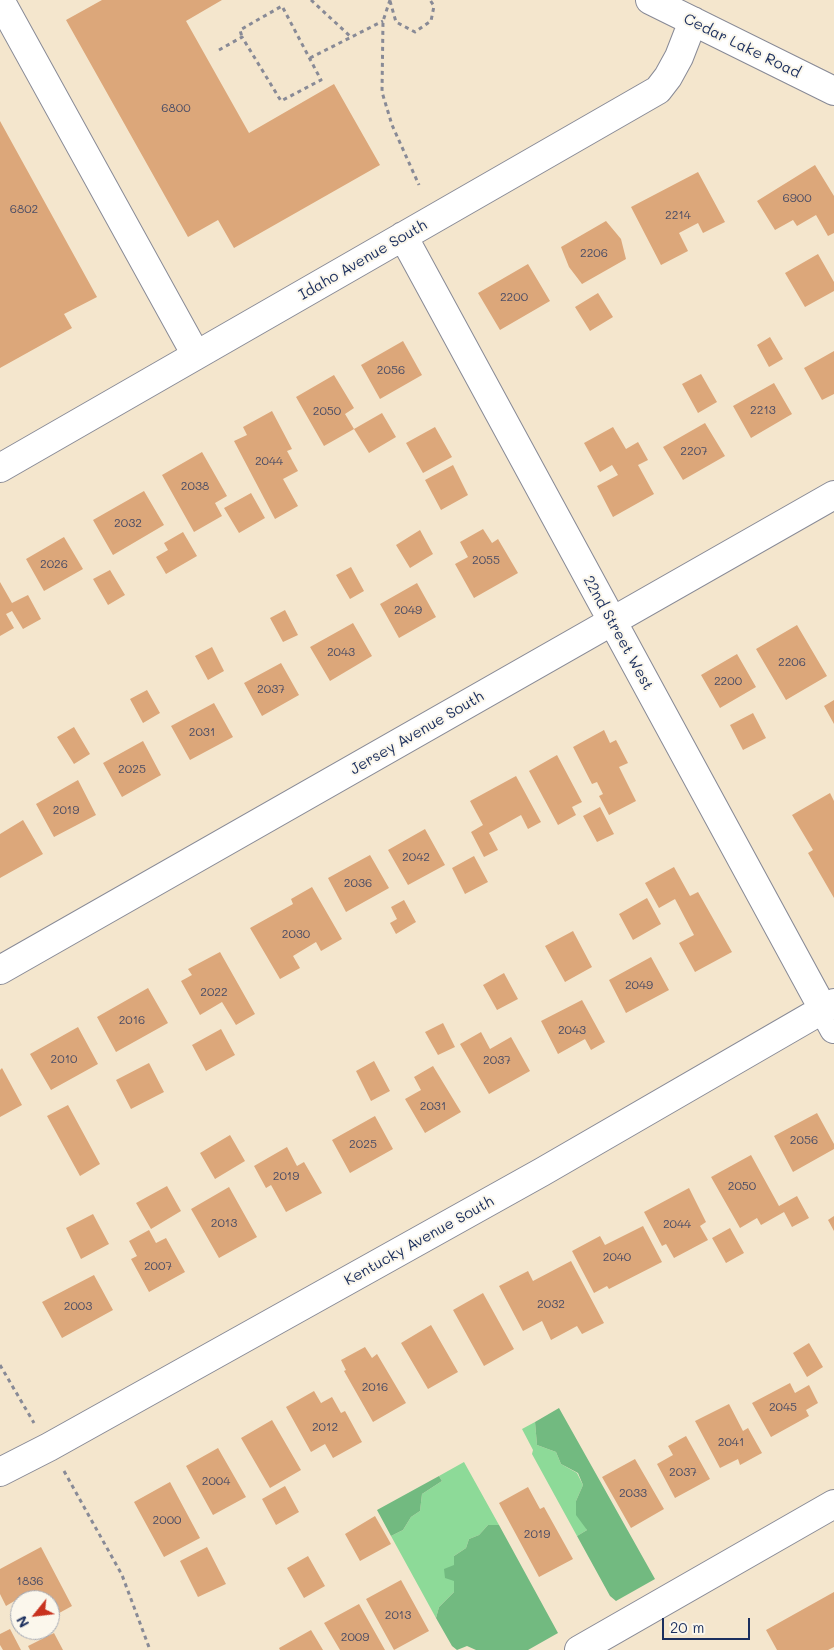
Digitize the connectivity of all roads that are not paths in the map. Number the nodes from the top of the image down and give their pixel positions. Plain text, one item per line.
1 (0, 0) edge
2 (650, 0) edge
3 (693, 21) junction
4 (834, 91) edge
5 (404, 236) junction
6 (196, 355) junction
7 (0, 468) edge
8 (834, 495) edge
9 (611, 621) junction
10 (0, 970) edge
11 (830, 1014) edge
12 (0, 1472) edge
13 (834, 1504) edge
14 (579, 1650) edge

1 - 6 street
2 - 3 street, Cedar Lake Road
3 - 4 street, Cedar Lake Road
3 - 5 street, Idaho Avenue South
5 - 6 street, Idaho Avenue South
5 - 9 street, 22nd Street West
6 - 7 street, Idaho Avenue South
8 - 9 street, Jersey Avenue South
9 - 10 street, Jersey Avenue South
9 - 11 street, 22nd Street West
11 - 12 street, Kentucky Avenue South
13 - 14 street

